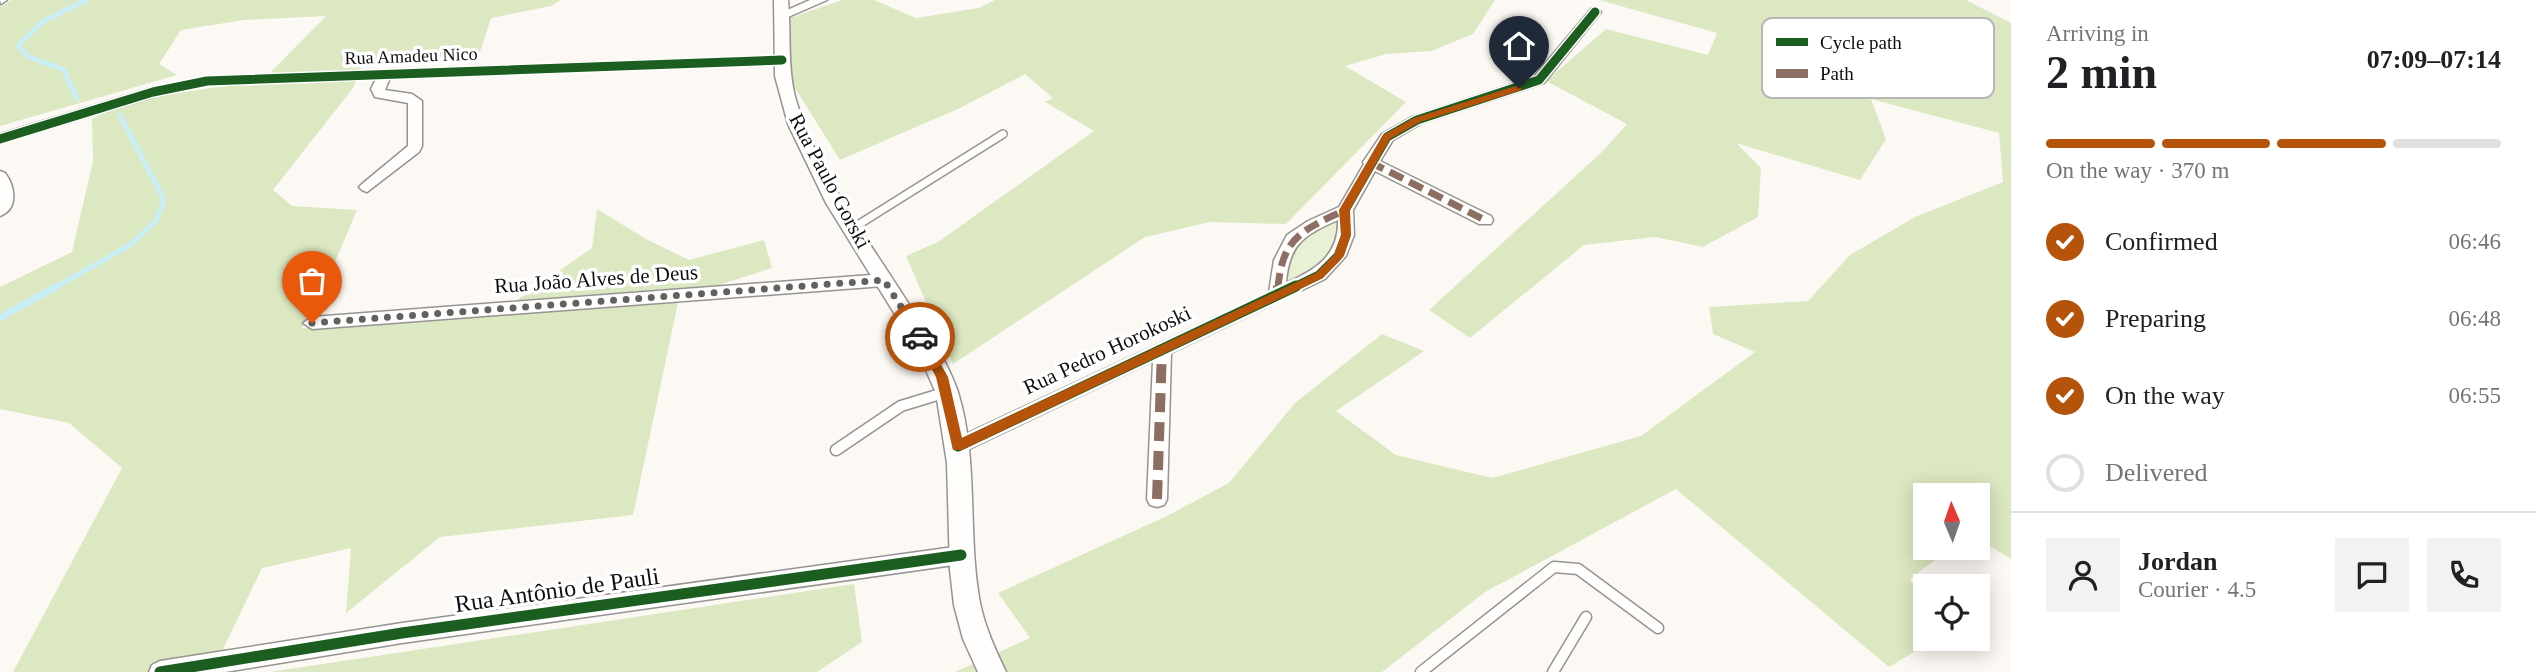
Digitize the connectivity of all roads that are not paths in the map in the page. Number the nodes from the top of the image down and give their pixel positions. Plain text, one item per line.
1 (821, 0) edge
2 (781, 8) edge
3 (1595, 12) dead end
4 (782, 60) junction
5 (385, 74) junction
6 (48, 124) junction
7 (0, 129) edge
8 (1003, 134) dead end
9 (0, 139) edge
10 (1370, 162) junction
11 (0, 176) edge
12 (367, 187) dead end
13 (1345, 210) junction
14 (0, 211) edge
15 (1485, 220) dead end
16 (853, 228) junction
17 (884, 280) junction
18 (1277, 295) junction
19 (312, 323) dead end
20 (1162, 349) junction
21 (947, 392) junction
22 (958, 446) junction
23 (836, 450) dead end
24 (1157, 499) dead end
25 (961, 555) junction
26 (1586, 617) dead end
27 (1658, 628) dead end
28 (160, 672) edge
29 (992, 672) edge
30 (1421, 672) edge
31 (1553, 672) edge

1 - 2 street
2 - 4 street, Rua Paulo Gorski
3 - 10 street, Rua Pedro Horokoski
4 - 5 street, Rua Amadeu Nico
4 - 16 street, Rua Paulo Gorski
5 - 6 street, Rua Amadeu Nico
5 - 12 street
6 - 7 street, Rua Amadeu Nico
6 - 9 street, Rua Amadeu Nico
8 - 16 lane
10 - 13 street, Rua Pedro Horokoski
10 - 15 street
11 - 14 street
13 - 18 street
13 - 18 street, Rua Pedro Horokoski
16 - 17 street, Rua Paulo Gorski
17 - 19 street, Rua João Alves de Deus
17 - 21 street, Rua Paulo Gorski
18 - 20 street, Rua Pedro Horokoski
20 - 22 street, Rua Pedro Horokoski
20 - 24 street
21 - 22 street, Rua Paulo Gorski
21 - 23 lane
22 - 25 street, Rua Paulo Gorski
25 - 28 street, Rua Antônio de Pauli
25 - 29 street, Rua Paulo Gorski
26 - 31 lane
27 - 30 lane

